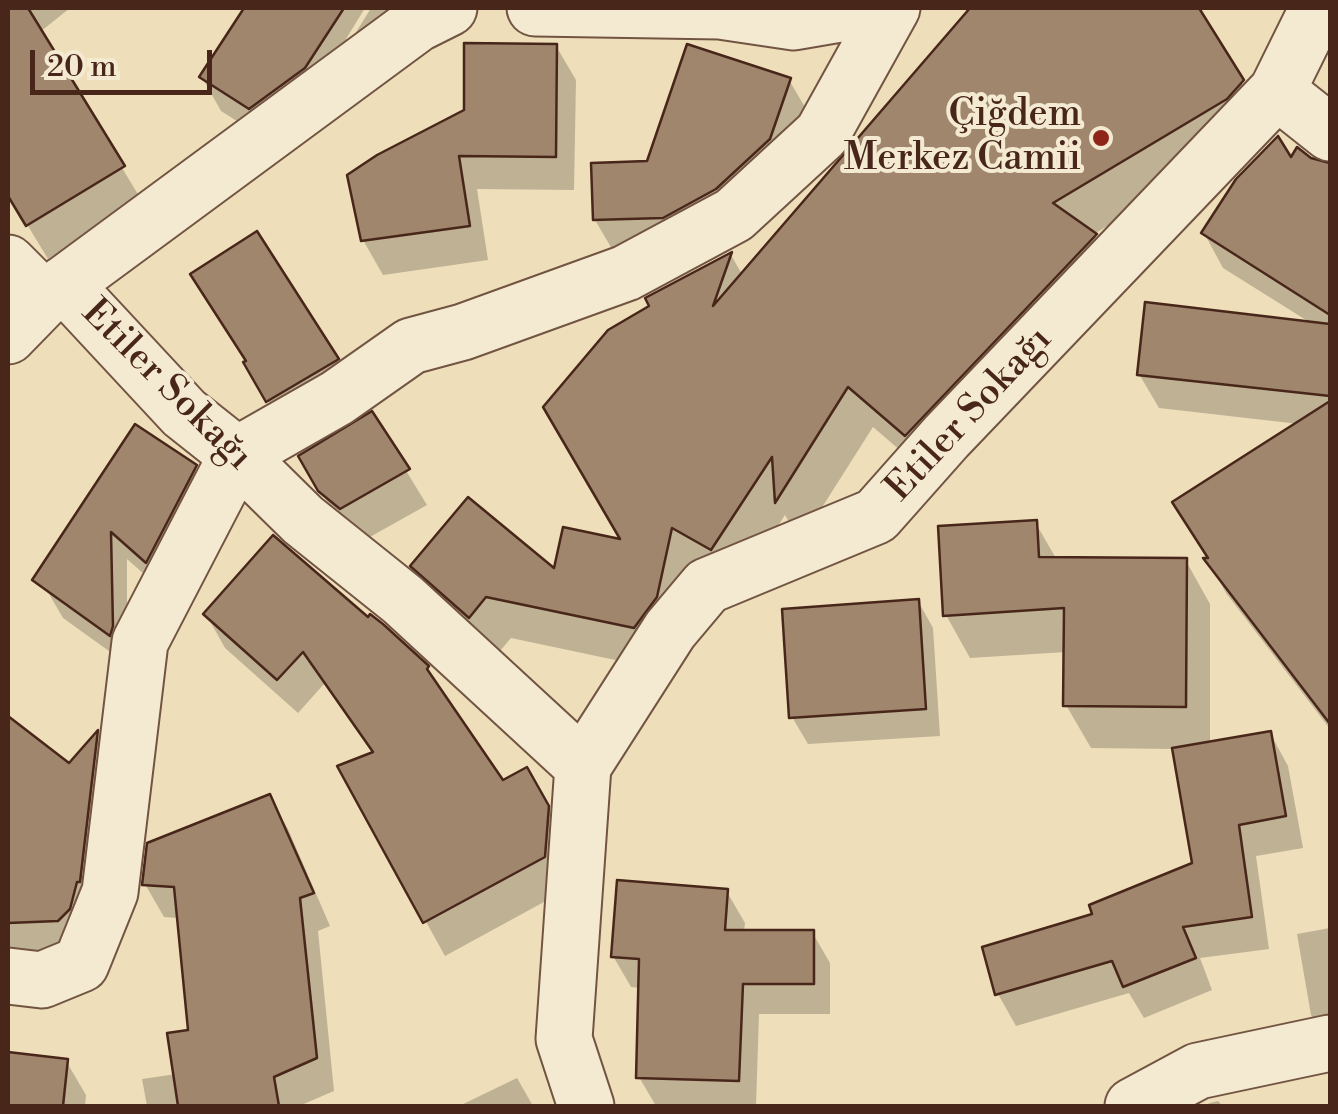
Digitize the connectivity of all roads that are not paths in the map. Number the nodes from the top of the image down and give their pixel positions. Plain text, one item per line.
1 (449, 8) edge
2 (535, 8) edge
3 (876, 8) edge
4 (892, 8) edge
5 (1318, 8) edge
6 (1277, 91) junction
7 (1330, 133) edge
8 (31, 296) edge
9 (237, 455) junction
10 (584, 766) junction
11 (8, 976) edge
12 (1330, 1043) edge
13 (586, 1106) edge
14 (1133, 1106) edge

1 - 8 street
2 - 3 street
4 - 9 street
5 - 6 street, Etiler Sokağı
6 - 7 street
6 - 10 street, Etiler Sokağı
8 - 9 street, Etiler Sokağı
9 - 10 street, Etiler Sokağı
9 - 11 street
10 - 13 street, Etiler Sokağı
12 - 14 street

